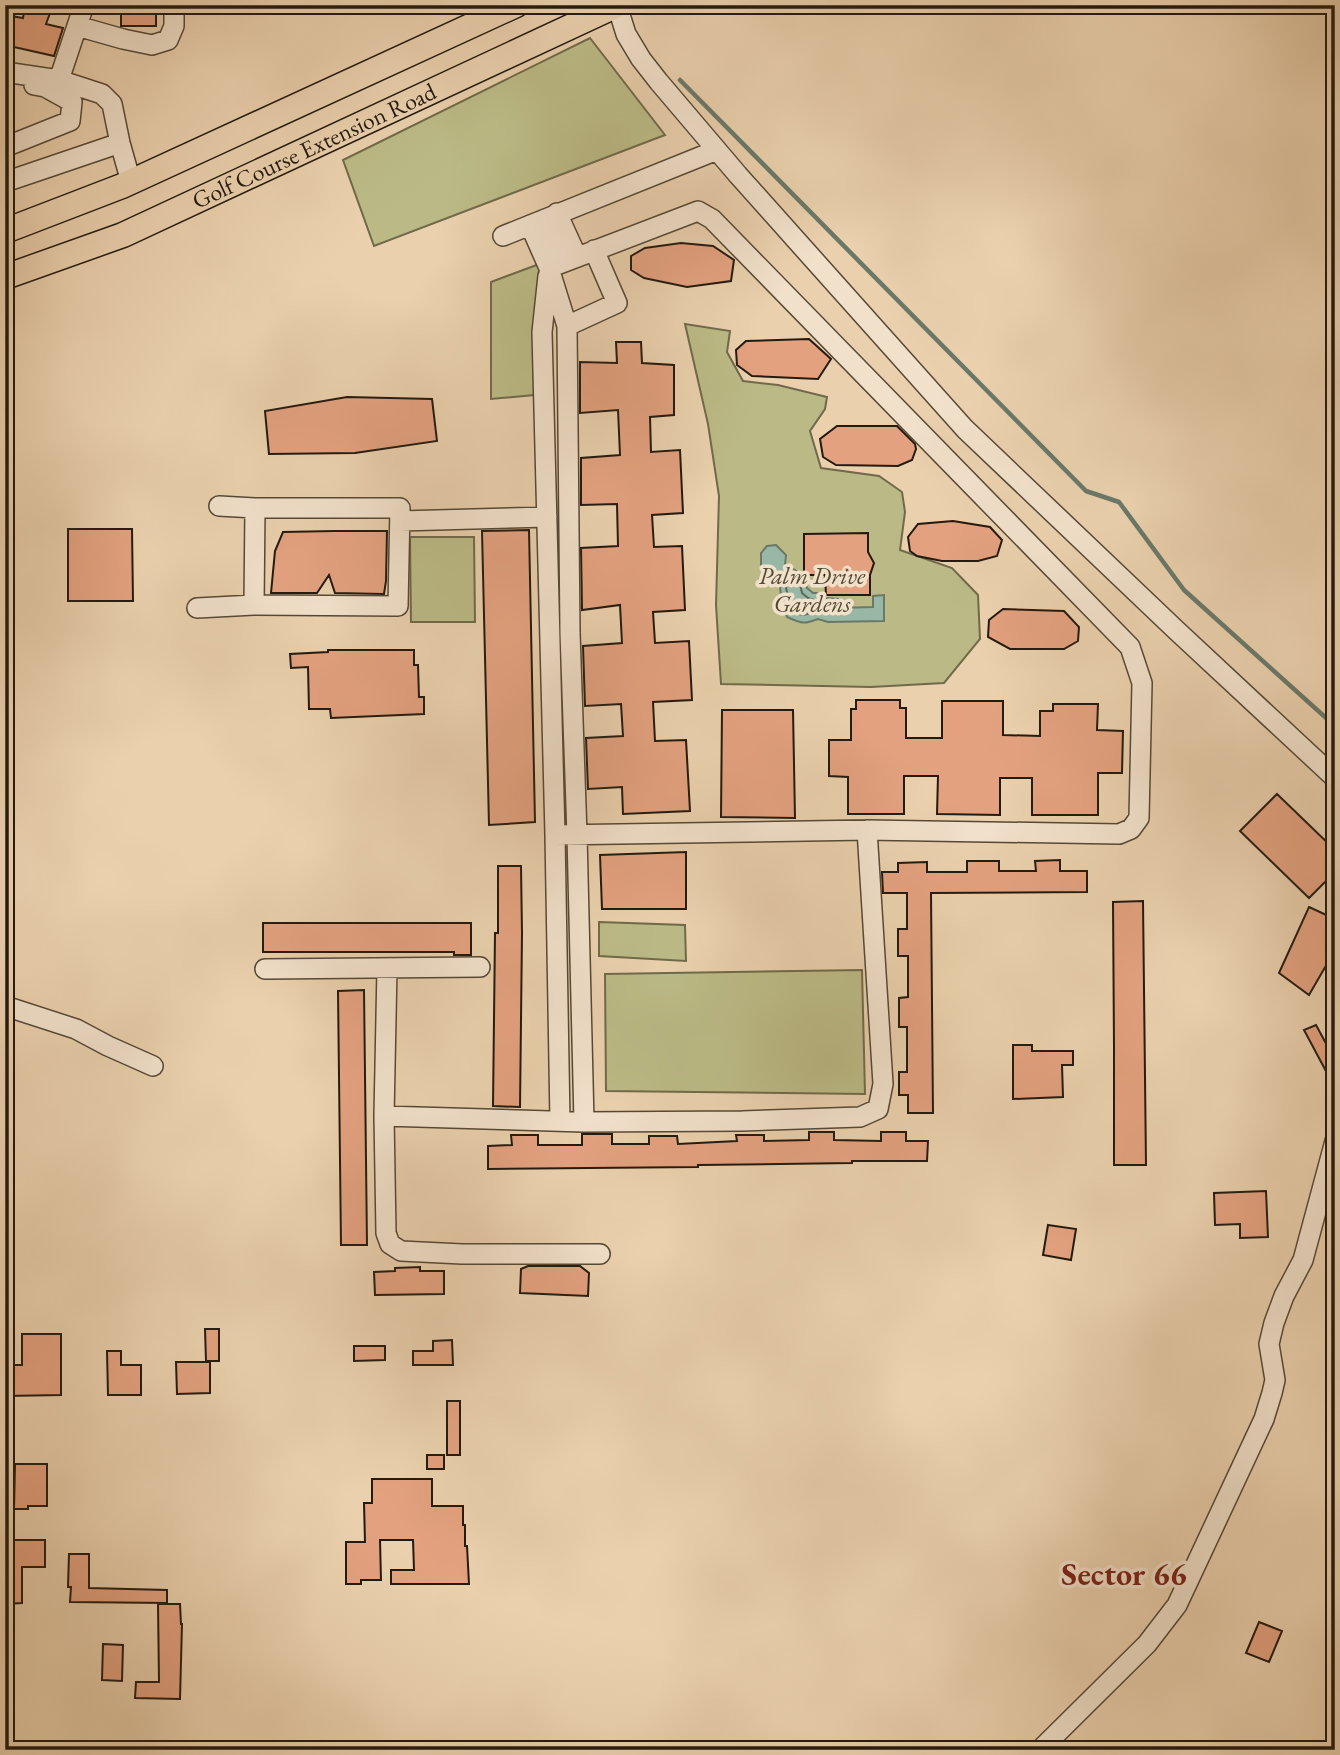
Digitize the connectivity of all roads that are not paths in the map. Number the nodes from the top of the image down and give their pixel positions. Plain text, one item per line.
1 (84, 5) edge
2 (174, 5) edge
3 (617, 5) edge
4 (512, 6) edge
5 (77, 26) junction
6 (5, 72) edge
7 (5, 79) edge
8 (60, 80) junction
9 (120, 142) junction
10 (5, 147) edge
11 (717, 150) junction
12 (5, 182) edge
13 (131, 182) junction
14 (544, 219) junction
15 (5, 231) edge
16 (503, 236) dead end
17 (571, 259) junction
18 (5, 277) edge
19 (567, 326) junction
20 (219, 506) dead end
21 (255, 508) junction
22 (547, 517) junction
23 (400, 521) junction
24 (254, 605) junction
25 (197, 608) dead end
26 (1335, 778) edge
27 (867, 830) junction
28 (555, 835) junction
29 (577, 835) junction
30 (480, 967) dead end
31 (387, 968) junction
32 (265, 969) dead end
33 (5, 1006) edge
34 (153, 1066) dead end
35 (384, 1116) junction
36 (560, 1121) junction
37 (583, 1122) junction
38 (1335, 1142) edge
39 (600, 1254) dead end
40 (1040, 1750) edge

1 - 5 street
2 - 5 street
3 - 11 street
3 - 18 main road, Golf Course Extension Road
4 - 13 main road, Golf Course Extension Road
5 - 8 street
6 - 8 street
7 - 10 street
8 - 9 street
9 - 12 street
9 - 13 street
11 - 14 street
11 - 26 street
13 - 15 main road, Golf Course Extension Road
14 - 16 street
14 - 17 street
14 - 17 street
17 - 19 street
17 - 19 street
17 - 22 street
17 - 27 street
19 - 29 street
20 - 21 street
21 - 23 street
21 - 24 street
22 - 23 street
22 - 28 street
23 - 24 street
24 - 25 street
27 - 29 street
27 - 37 street
28 - 29 street
28 - 36 street
29 - 37 street
30 - 31 street
31 - 32 street
31 - 35 street
33 - 34 street
35 - 36 street
35 - 39 street
36 - 37 street
38 - 40 street

